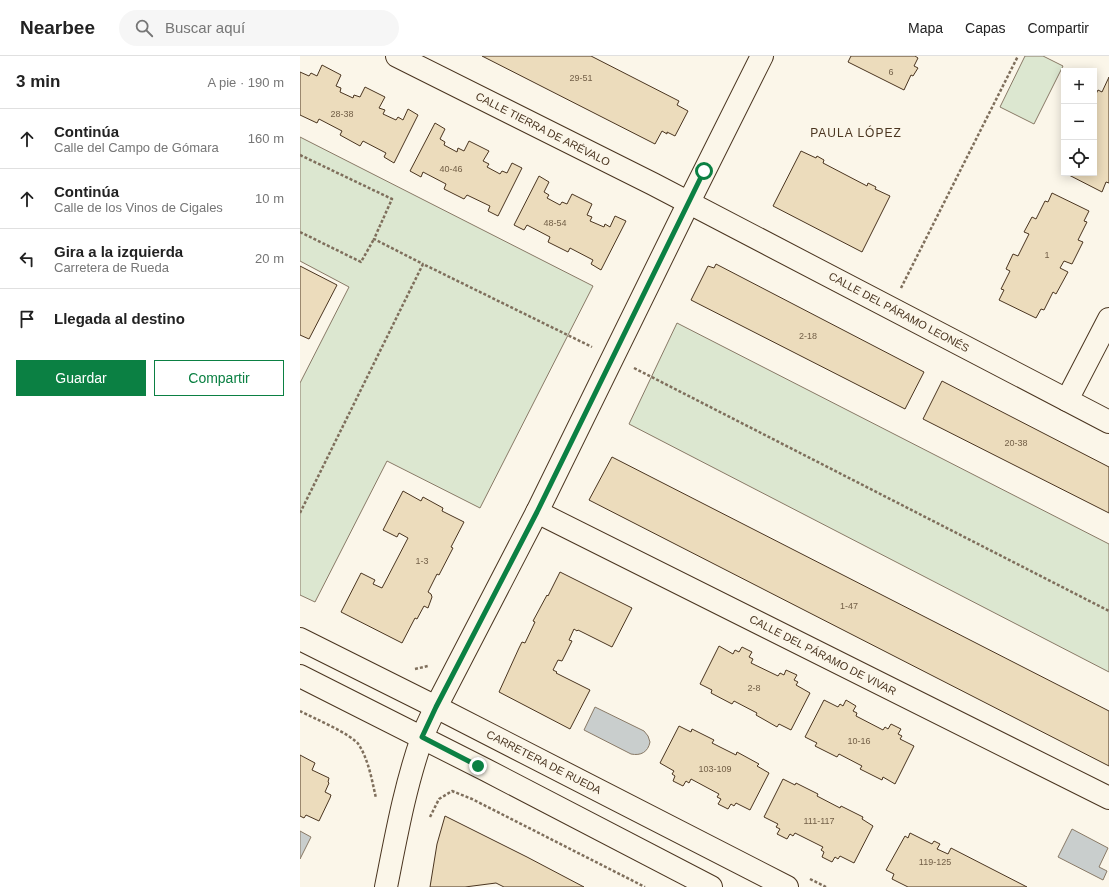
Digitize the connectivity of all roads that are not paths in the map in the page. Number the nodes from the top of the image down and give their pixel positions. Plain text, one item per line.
1 (397, 56) edge
2 (762, 56) edge
3 (688, 202) junction
4 (1109, 319) edge
5 (1067, 400) junction
6 (1109, 422) edge
7 (537, 512) junction
8 (300, 639) edge
9 (300, 676) edge
10 (436, 707) junction
11 (422, 737) junction
12 (1109, 798) edge
13 (386, 887) edge
14 (711, 887) edge
15 (787, 887) edge

1 - 3 street, CALLE TIERRA DE ARÉVALO
2 - 3 street
3 - 5 street, CALLE DEL PÁRAMO LEONÉS
3 - 7 street
4 - 5 street
5 - 6 street, CALLE DEL PÁRAMO LEONÉS
7 - 10 street
7 - 12 street, CALLE DEL PÁRAMO DE VIVAR
8 - 10 street, CARRETERA DE RUEDA
9 - 11 street
10 - 11 street
10 - 15 street, CARRETERA DE RUEDA
11 - 13 street
11 - 14 street

